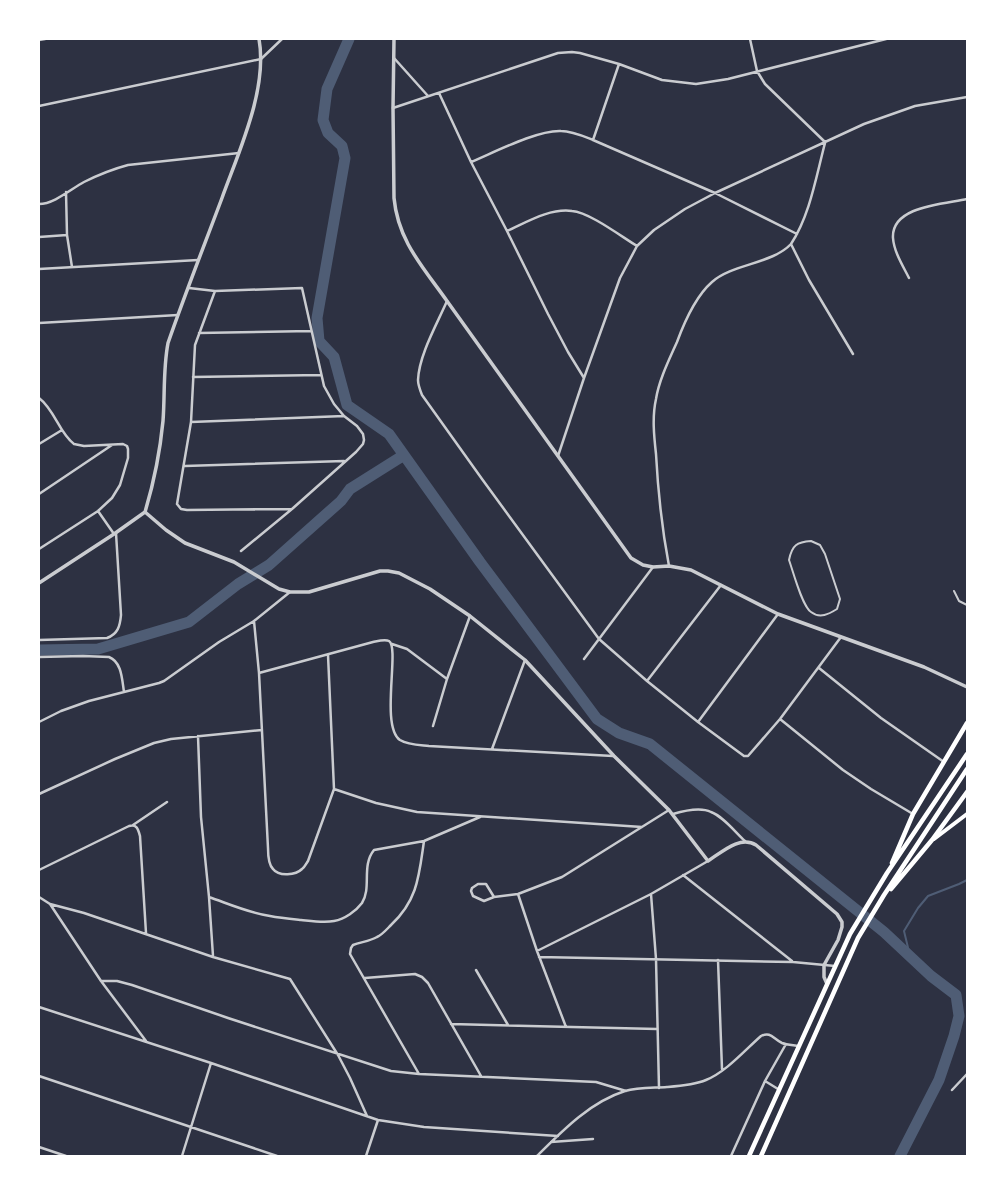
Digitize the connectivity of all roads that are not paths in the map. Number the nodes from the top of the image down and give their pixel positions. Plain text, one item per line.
1 (45, 39) edge
2 (259, 39) edge
3 (282, 39) edge
4 (394, 39) edge
5 (750, 39) edge
6 (886, 39) edge
7 (39, 40) edge
8 (394, 58) junction
9 (261, 59) junction
10 (620, 64) junction
11 (757, 71) junction
12 (439, 93) junction
13 (429, 97) junction
14 (967, 97) edge
15 (39, 106) edge
16 (393, 108) junction
17 (593, 140) junction
18 (825, 142) junction
19 (239, 153) junction
20 (471, 162) junction
21 (66, 192) junction
22 (715, 193) junction
23 (967, 199) edge
24 (39, 204) edge
25 (507, 231) junction
26 (797, 234) junction
27 (67, 235) junction
28 (39, 237) edge
29 (791, 244) junction
30 (637, 246) junction
31 (199, 260) junction
32 (72, 267) junction
33 (39, 269) edge
34 (909, 278) dead end
35 (189, 288) junction
36 (215, 290) junction
37 (447, 301) junction
38 (178, 315) junction
39 (39, 323) edge
40 (311, 331) junction
41 (199, 332) junction
42 (853, 354) dead end
43 (321, 375) junction
44 (193, 377) junction
45 (584, 378) junction
46 (39, 398) edge
47 (344, 416) junction
48 (192, 422) junction
49 (62, 430) junction
50 (39, 444) edge
51 (112, 445) junction
52 (558, 456) junction
53 (344, 461) junction
54 (185, 466) junction
55 (39, 494) edge
56 (292, 509) junction
57 (98, 511) junction
58 (145, 512) junction
59 (115, 534) junction
60 (39, 549) edge
61 (241, 551) dead end
62 (825, 554) joint
63 (669, 566) junction
64 (653, 567) junction
65 (39, 583) edge
66 (721, 585) junction
67 (954, 591) dead end
68 (290, 592) junction
69 (967, 605) edge
70 (778, 614) junction
71 (470, 616) junction
72 (254, 621) junction
73 (841, 637) junction
74 (599, 639) junction
75 (39, 640) edge
76 (391, 644) junction
77 (328, 655) junction
78 (39, 657) edge
79 (584, 659) dead end
80 (525, 660) junction
81 (819, 668) junction
82 (259, 673) junction
83 (447, 679) junction
84 (647, 681) junction
85 (967, 687) edge
86 (124, 692) junction
87 (780, 720) junction
88 (39, 722) edge
89 (698, 722) junction
90 (967, 723) edge
91 (433, 726) dead end
92 (262, 730) junction
93 (198, 736) junction
94 (492, 749) junction
95 (967, 754) edge
96 (614, 756) junction
97 (944, 762) junction
98 (967, 769) edge
99 (334, 789) junction
100 (967, 792) edge
101 (39, 794) edge
102 (167, 802) dead end
103 (669, 810) junction
104 (673, 814) junction
105 (913, 814) junction
106 (967, 814) edge
107 (481, 816) junction
108 (133, 825) junction
109 (642, 826) junction
110 (932, 840) junction
111 (424, 841) junction
112 (744, 841) junction
113 (708, 861) junction
114 (39, 870) edge
115 (887, 873) junction
116 (684, 875) junction
117 (518, 894) junction
118 (651, 894) junction
119 (884, 895) junction
120 (39, 897) edge
121 (209, 897) junction
122 (494, 897) junction
123 (50, 904) junction
124 (146, 933) junction
125 (537, 951) junction
126 (213, 957) junction
127 (539, 957) junction
128 (656, 959) junction
129 (718, 960) junction
130 (792, 962) junction
131 (824, 965) junction
132 (835, 966) junction
133 (476, 970) dead end
134 (365, 978) junction
135 (101, 981) junction
136 (827, 984) junction
137 (39, 1007) edge
138 (452, 1024) junction
139 (508, 1025) junction
140 (566, 1027) junction
141 (657, 1029) junction
142 (146, 1041) junction
143 (786, 1044) junction
144 (799, 1046) junction
145 (338, 1054) junction
146 (211, 1063) junction
147 (722, 1070) junction
148 (419, 1074) junction
149 (967, 1074) edge
150 (39, 1076) edge
151 (481, 1076) junction
152 (765, 1081) junction
153 (659, 1088) junction
154 (778, 1089) junction
155 (952, 1090) dead end
156 (626, 1091) junction
157 (367, 1117) junction
158 (378, 1120) junction
159 (191, 1128) junction
160 (558, 1136) junction
161 (592, 1139) dead end
162 (551, 1142) junction
163 (39, 1147) edge
164 (66, 1156) edge
165 (182, 1156) edge
166 (277, 1156) edge
167 (366, 1156) edge
168 (537, 1156) edge
169 (731, 1156) edge
170 (749, 1156) edge
171 (761, 1156) edge

1 - 7 street
2 - 9 street
3 - 9 street
4 - 8 street
5 - 11 street
6 - 11 street
8 - 13 street
8 - 16 street
9 - 15 street
9 - 19 street
10 - 11 street
10 - 12 street
10 - 17 street
11 - 18 street
12 - 13 street
12 - 20 street
13 - 16 street
14 - 18 street
16 - 37 street
17 - 20 street
17 - 22 street
18 - 22 street
18 - 26 street
19 - 21 street
19 - 31 street
20 - 25 street
21 - 24 street
21 - 27 street
22 - 26 street
22 - 30 street
23 - 34 street
25 - 30 street
25 - 45 street
26 - 29 street
27 - 28 street
27 - 32 street
29 - 42 street
29 - 63 street
30 - 45 street
31 - 32 street
31 - 35 street
32 - 33 street
35 - 36 street
35 - 38 street
36 - 40 street
36 - 41 street
37 - 52 street
37 - 74 street
38 - 39 street
38 - 58 street
40 - 41 street
40 - 43 street
41 - 44 street
43 - 44 street
43 - 47 street
44 - 48 street
45 - 52 street
46 - 49 street
47 - 48 street
47 - 53 street
48 - 54 street
49 - 50 street
49 - 51 street
51 - 55 street
51 - 57 street
52 - 64 street
53 - 54 street
53 - 56 street
54 - 56 street
56 - 61 street
57 - 59 street
57 - 60 street
58 - 59 street
58 - 68 street
59 - 65 street
59 - 75 street
62 - 62 street
63 - 64 street
63 - 66 street
64 - 74 street
66 - 70 street
66 - 84 street
67 - 69 street
68 - 71 street
68 - 72 street
70 - 73 street
70 - 89 street
71 - 80 street
71 - 83 street
72 - 82 street
72 - 86 street
73 - 81 street
73 - 85 street
74 - 79 street
74 - 84 street
76 - 77 street
76 - 83 street
76 - 94 street
77 - 82 street
77 - 99 street
78 - 86 street
80 - 94 street
80 - 96 street
81 - 87 street
81 - 97 street
82 - 92 street
83 - 91 street
84 - 89 street
86 - 88 street
87 - 89 street
87 - 105 street
90 - 97 highway
92 - 93 street
92 - 99 street
93 - 101 street
93 - 121 street
94 - 96 street
95 - 115 highway
96 - 103 street
97 - 105 highway
98 - 119 highway
99 - 107 street
100 - 110 highway
102 - 108 street
103 - 104 street
103 - 109 street
104 - 112 street
104 - 113 street
105 - 115 highway
106 - 110 main road
107 - 109 street
107 - 111 street
108 - 114 street
108 - 124 street
109 - 117 street
110 - 119 highway
111 - 121 street
111 - 134 street
112 - 113 street
112 - 131 street
113 - 116 street
115 - 132 highway
116 - 118 street
116 - 130 street
117 - 122 street
117 - 125 street
118 - 125 street
118 - 128 street
119 - 171 highway
120 - 123 street
121 - 126 street
122 - 122 street
123 - 124 street
123 - 135 street
124 - 126 street
125 - 127 street
126 - 145 street
127 - 128 street
127 - 140 street
128 - 129 street
128 - 141 street
129 - 130 street
129 - 147 street
130 - 131 street
131 - 132 street
131 - 136 street
132 - 136 highway
133 - 139 street
134 - 138 street
134 - 148 street
135 - 142 street
135 - 145 street
136 - 144 highway
137 - 142 street
138 - 139 street
138 - 151 street
139 - 140 street
140 - 141 street
141 - 153 street
142 - 146 street
143 - 144 street
143 - 147 street
143 - 152 street
144 - 154 highway
145 - 148 street
145 - 157 street
146 - 157 street
146 - 159 street
147 - 153 street
148 - 151 street
149 - 155 street
150 - 159 street
151 - 156 street
152 - 154 street
152 - 169 street
153 - 156 street
154 - 170 highway
156 - 160 street
157 - 158 street
158 - 160 street
158 - 167 street
159 - 165 street
159 - 166 street
160 - 162 street
161 - 162 street
162 - 168 street
163 - 164 street

